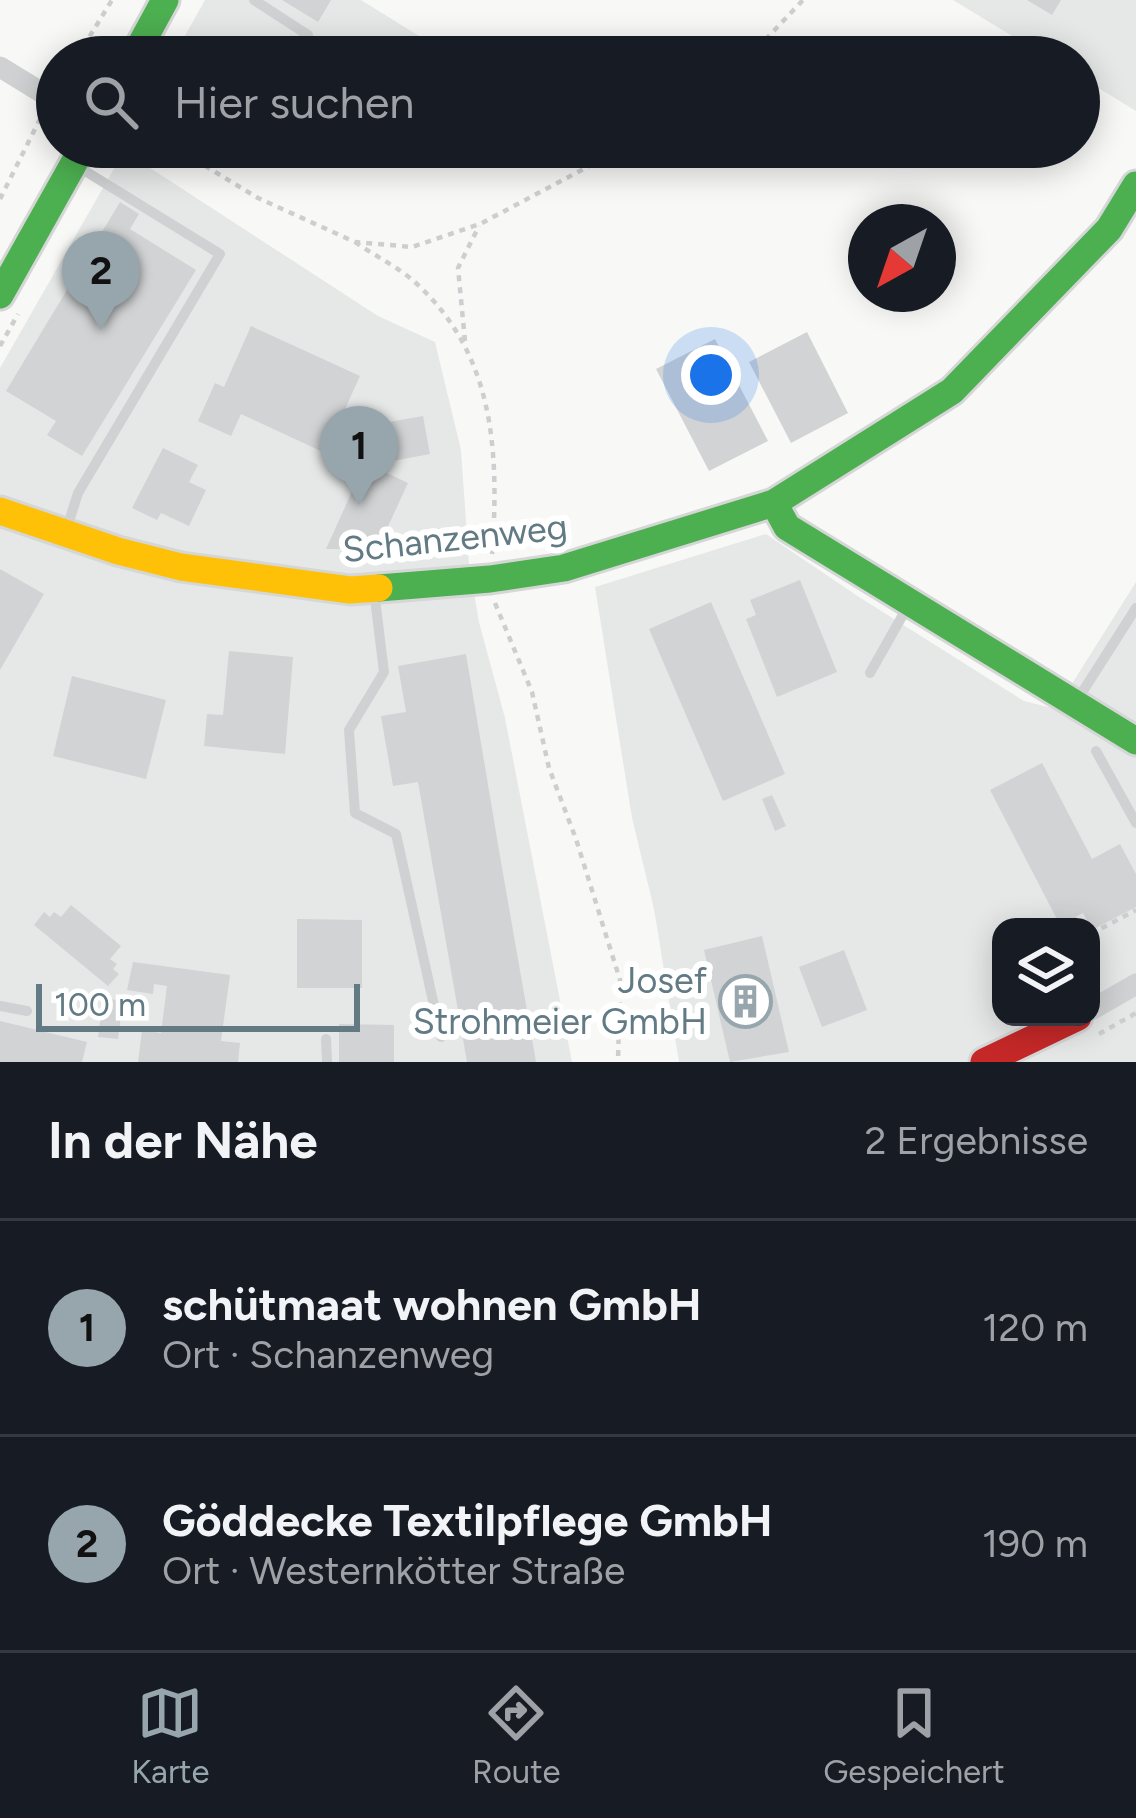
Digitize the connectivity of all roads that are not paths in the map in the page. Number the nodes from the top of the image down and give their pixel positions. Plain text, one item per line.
1 (165, 0) edge
2 (254, 0) edge
3 (308, 34) dead end
4 (145, 36) edge
5 (0, 67) edge
6 (36, 89) edge
7 (71, 168) edge
8 (97, 168) edge
9 (1136, 185) edge
10 (0, 296) edge
11 (774, 503) junction
12 (0, 511) edge
13 (65, 535) junction
14 (373, 588) junction
15 (910, 601) junction
16 (1136, 608) edge
17 (870, 673) dead end
18 (1075, 703) junction
19 (1136, 741) edge
20 (1096, 751) dead end
21 (1136, 823) edge
22 (1136, 984) edge
23 (1100, 1005) edge
24 (0, 1006) edge
25 (27, 1011) dead end
26 (1059, 1026) edge
27 (441, 1037) dead end
28 (326, 1040) dead end
29 (326, 1062) edge
30 (984, 1062) edge

1 - 4 street
2 - 3 lane
5 - 6 street
7 - 10 street
8 - 13 lane
9 - 11 street, Schanzenweg
11 - 14 street, Schanzenweg
11 - 15 street
12 - 13 street, Schanzenweg
13 - 14 street, Schanzenweg
14 - 27 lane
15 - 17 lane
15 - 18 street
16 - 18 lane
18 - 19 street
20 - 21 lane
22 - 23 street
24 - 25 lane
26 - 30 street
28 - 29 lane

